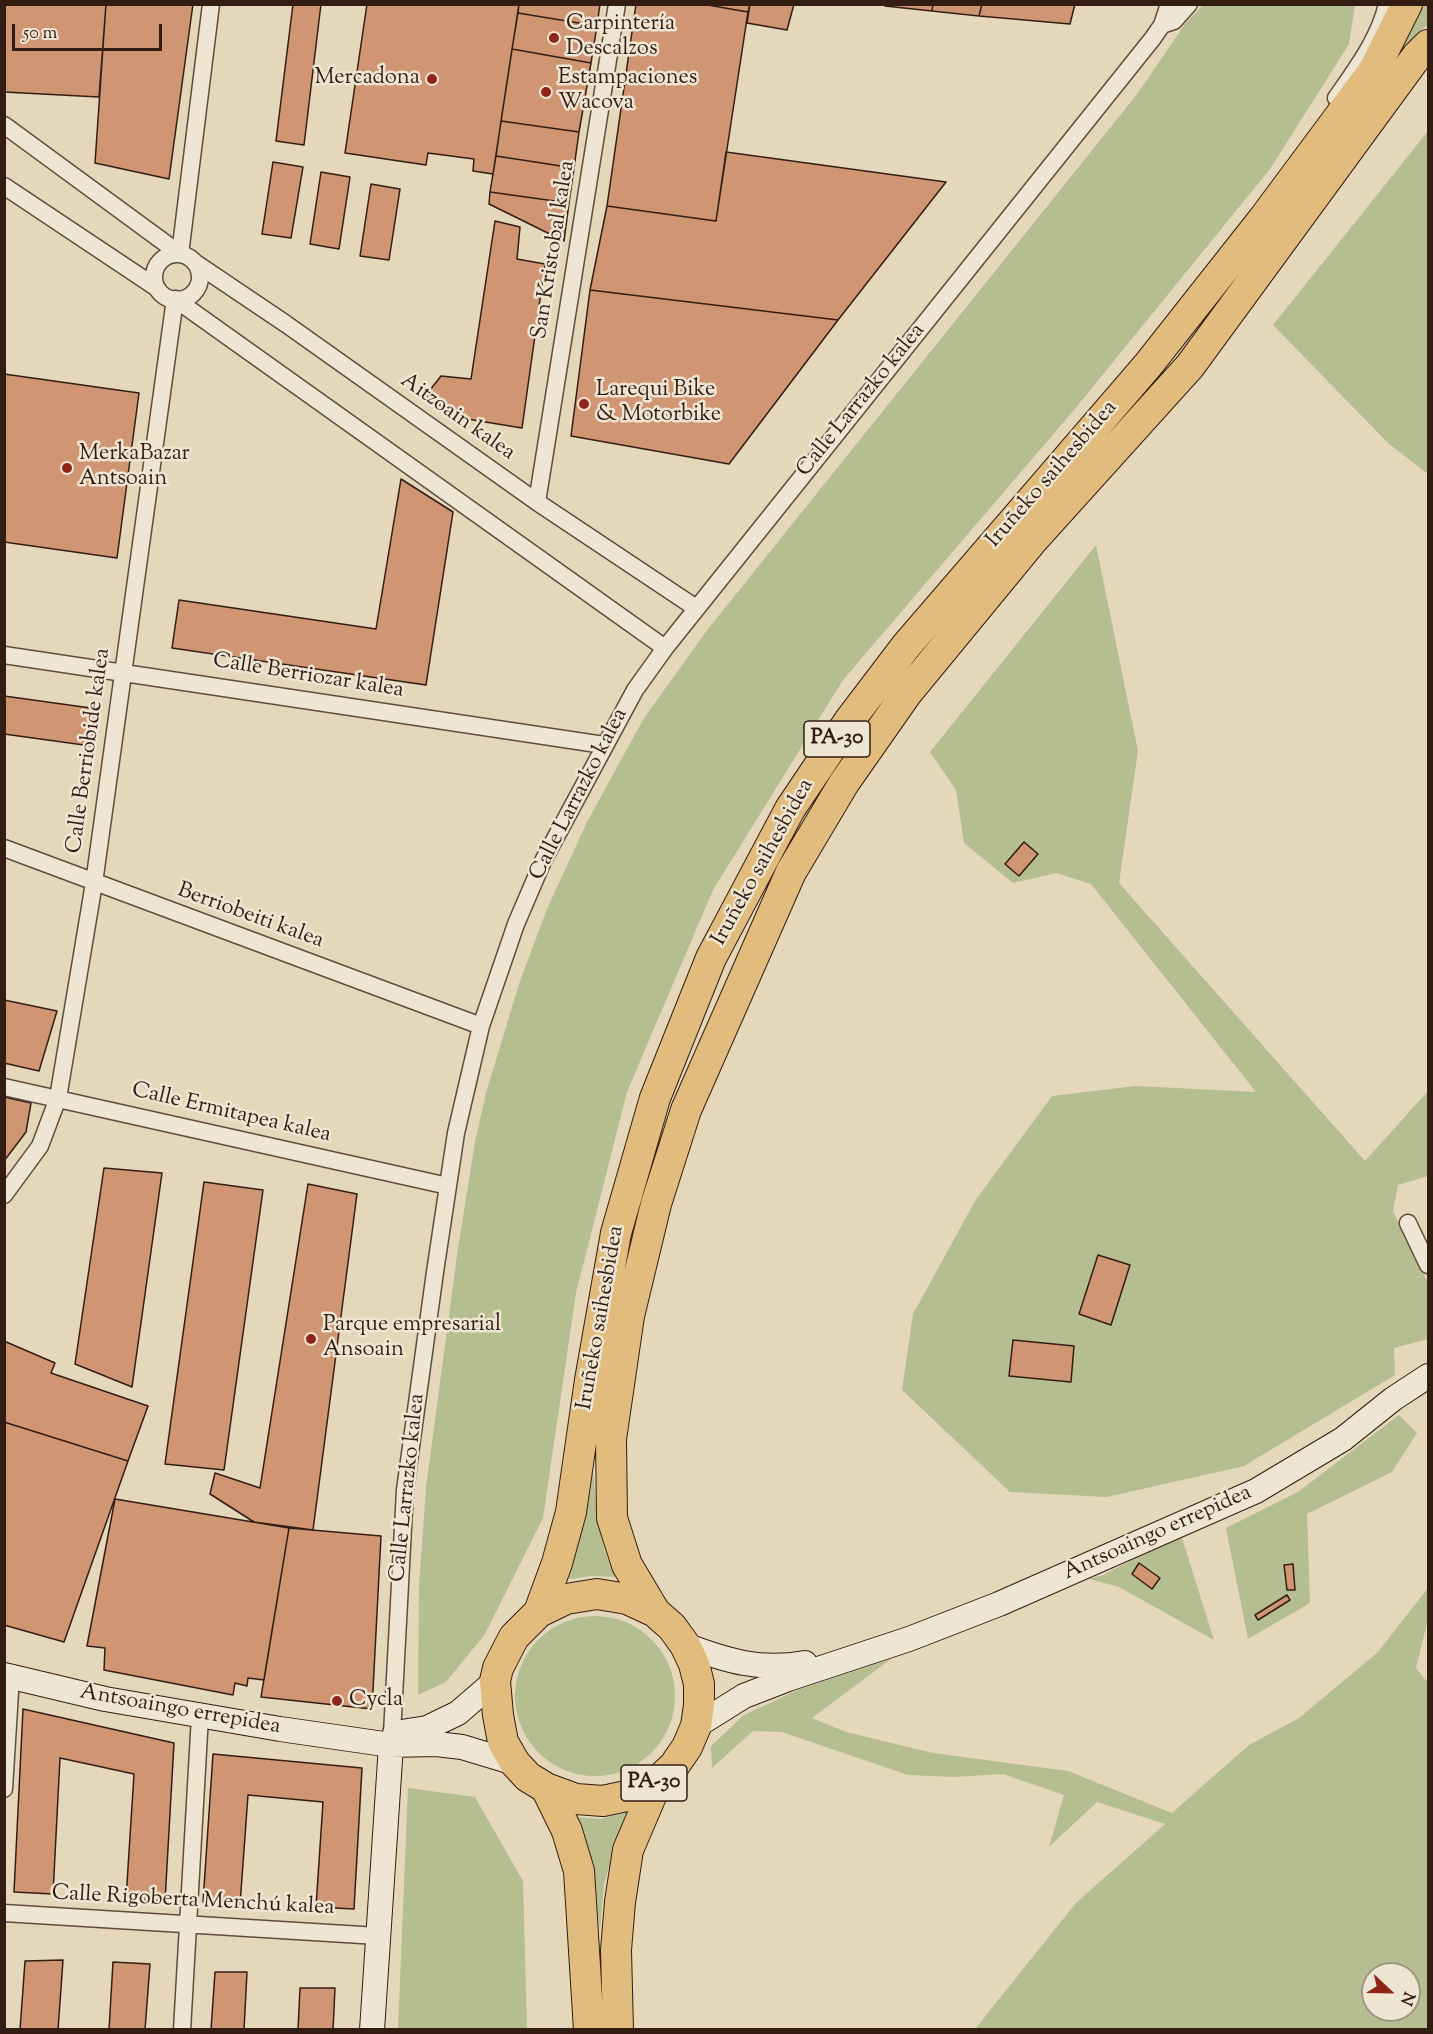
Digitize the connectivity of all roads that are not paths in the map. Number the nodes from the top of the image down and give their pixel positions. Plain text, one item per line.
1 (212, 4) edge
2 (618, 4) edge
3 (1169, 4) edge
4 (1387, 4) edge
5 (1407, 4) edge
6 (1188, 5) edge
7 (1162, 25) junction
8 (1428, 45) edge
9 (4, 124) edge
10 (1322, 141) junction
11 (4, 186) edge
12 (187, 258) junction
13 (157, 288) junction
14 (175, 299) junction
15 (537, 502) junction
16 (696, 608) junction
17 (665, 648) junction
18 (4, 655) edge
19 (124, 672) junction
20 (604, 745) junction
21 (4, 848) edge
22 (94, 883) junction
23 (480, 1026) junction
24 (4, 1087) edge
25 (58, 1098) junction
26 (448, 1186) junction
27 (4, 1195) edge
28 (1408, 1223) dead end
29 (1428, 1265) edge
30 (1428, 1376) edge
31 (539, 1612) junction
32 (655, 1612) junction
33 (685, 1645) junction
34 (867, 1653) junction
35 (8, 1676) edge
36 (495, 1682) junction
37 (200, 1716) junction
38 (696, 1726) junction
39 (391, 1740) junction
40 (515, 1763) junction
41 (657, 1782) junction
42 (546, 1788) junction
43 (4, 1789) edge
44 (4, 1913) edge
45 (188, 1925) junction
46 (378, 1936) junction
47 (182, 2030) edge
48 (372, 2030) edge
49 (588, 2030) edge
50 (618, 2030) edge

1 - 12 street
2 - 15 street, San Kristobal kalea
3 - 7 street, Calle Larrazko kalea
4 - 10 street
5 - 10 highway, Iruñeko saihesbidea / PA-30
6 - 7 street, Calle Larrazko kalea
7 - 16 street, Calle Larrazko kalea
8 - 32 highway, Iruñeko saihesbidea / PA-30
9 - 12 street, Aitzoain kalea
10 - 31 highway, Iruñeko saihesbidea / PA-30
11 - 13 street
12 - 13 street
12 - 14 street
12 - 15 street, Aitzoain kalea
13 - 14 street
14 - 17 street
14 - 19 street, Calle Berriobide kalea
15 - 16 street, Aitzoain kalea
16 - 17 street, Calle Larrazko kalea
17 - 20 street, Calle Larrazko kalea
18 - 19 street, Calle Berriozar kalea
19 - 20 street, Calle Berriozar kalea
19 - 22 street, Calle Berriobide kalea
20 - 23 street, Calle Larrazko kalea
21 - 22 street, Berriobeiti kalea
22 - 23 street, Berriobeiti kalea
22 - 25 street, Calle Berriobide kalea
23 - 26 street, Calle Larrazko kalea
24 - 25 street, Calle Ermitapea kalea
25 - 26 street, Calle Ermitapea kalea
25 - 27 street, Calle Berriobide kalea
26 - 39 street, Calle Larrazko kalea
28 - 29 street
30 - 34 street, Antsoaingo errepidea
31 - 32 highway, PA-30
31 - 36 highway, PA-30
32 - 33 highway, PA-30
33 - 34 street, Antsoaingo errepidea
33 - 38 highway, PA-30
34 - 38 street, Antsoaingo errepidea
35 - 37 street, Antsoaingo errepidea
35 - 43 street
36 - 39 street, Antsoaingo errepidea
36 - 40 highway, PA-30
37 - 39 street, Antsoaingo errepidea
37 - 45 street
38 - 41 highway, PA-30
39 - 40 street, Antsoaingo errepidea
39 - 46 street, Calle Larrazko kalea
40 - 42 highway, PA-30
41 - 42 highway, PA-30
41 - 50 highway, PA-30
42 - 49 highway, PA-30
44 - 45 street, Calle Rigoberta Menchú kalea
45 - 46 street, Calle Rigoberta Menchú kalea
45 - 47 street
46 - 48 street, Calle Larrazko kalea

